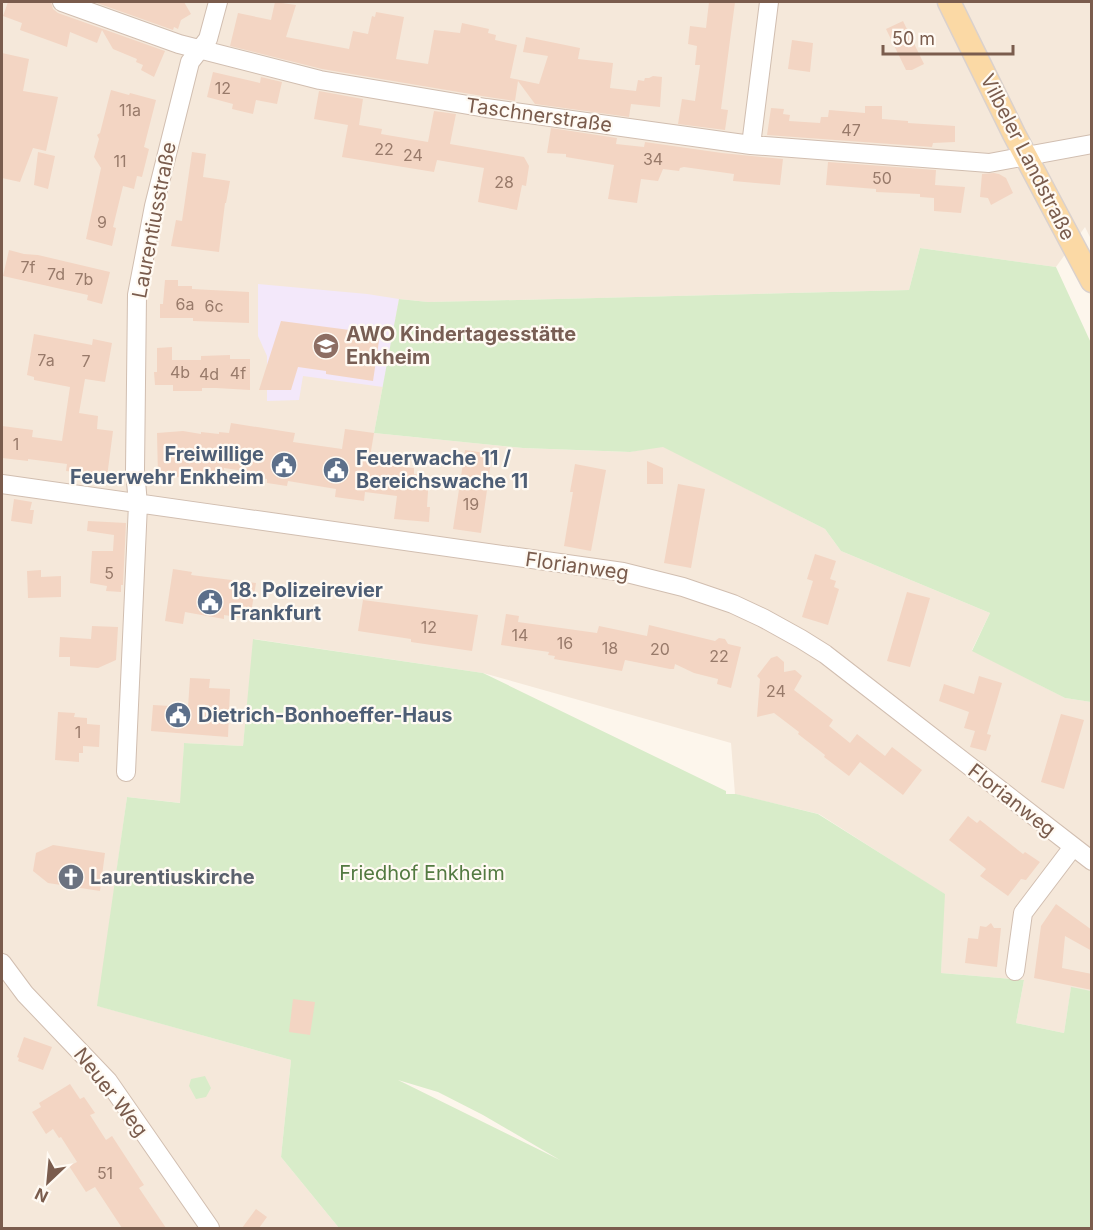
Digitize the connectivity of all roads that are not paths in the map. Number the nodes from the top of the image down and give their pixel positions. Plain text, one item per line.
1 (62, 2) edge
2 (218, 2) edge
3 (769, 2) edge
4 (949, 2) edge
5 (200, 50) junction
6 (1092, 144) edge
7 (751, 145) junction
8 (1027, 156) junction
9 (1092, 281) edge
10 (2, 484) edge
11 (138, 504) junction
12 (126, 772) dead end
13 (1073, 847) junction
14 (1092, 861) edge
15 (2, 963) edge
16 (1015, 971) dead end
17 (210, 1228) edge

1 - 5 street, Taschnerstraße
2 - 5 street, Laurentiusstraße
3 - 7 street
4 - 8 main road, Vilbeler Landstraße
5 - 7 street, Taschnerstraße
5 - 11 street, Laurentiusstraße
6 - 8 street, Taschnerstraße
7 - 8 street, Taschnerstraße
8 - 9 main road, Vilbeler Landstraße
10 - 11 street, Florianweg
11 - 12 street, Laurentiusstraße
11 - 13 street, Florianweg
13 - 14 street, Florianweg
13 - 16 street, Florianweg
15 - 17 street, Neuer Weg

